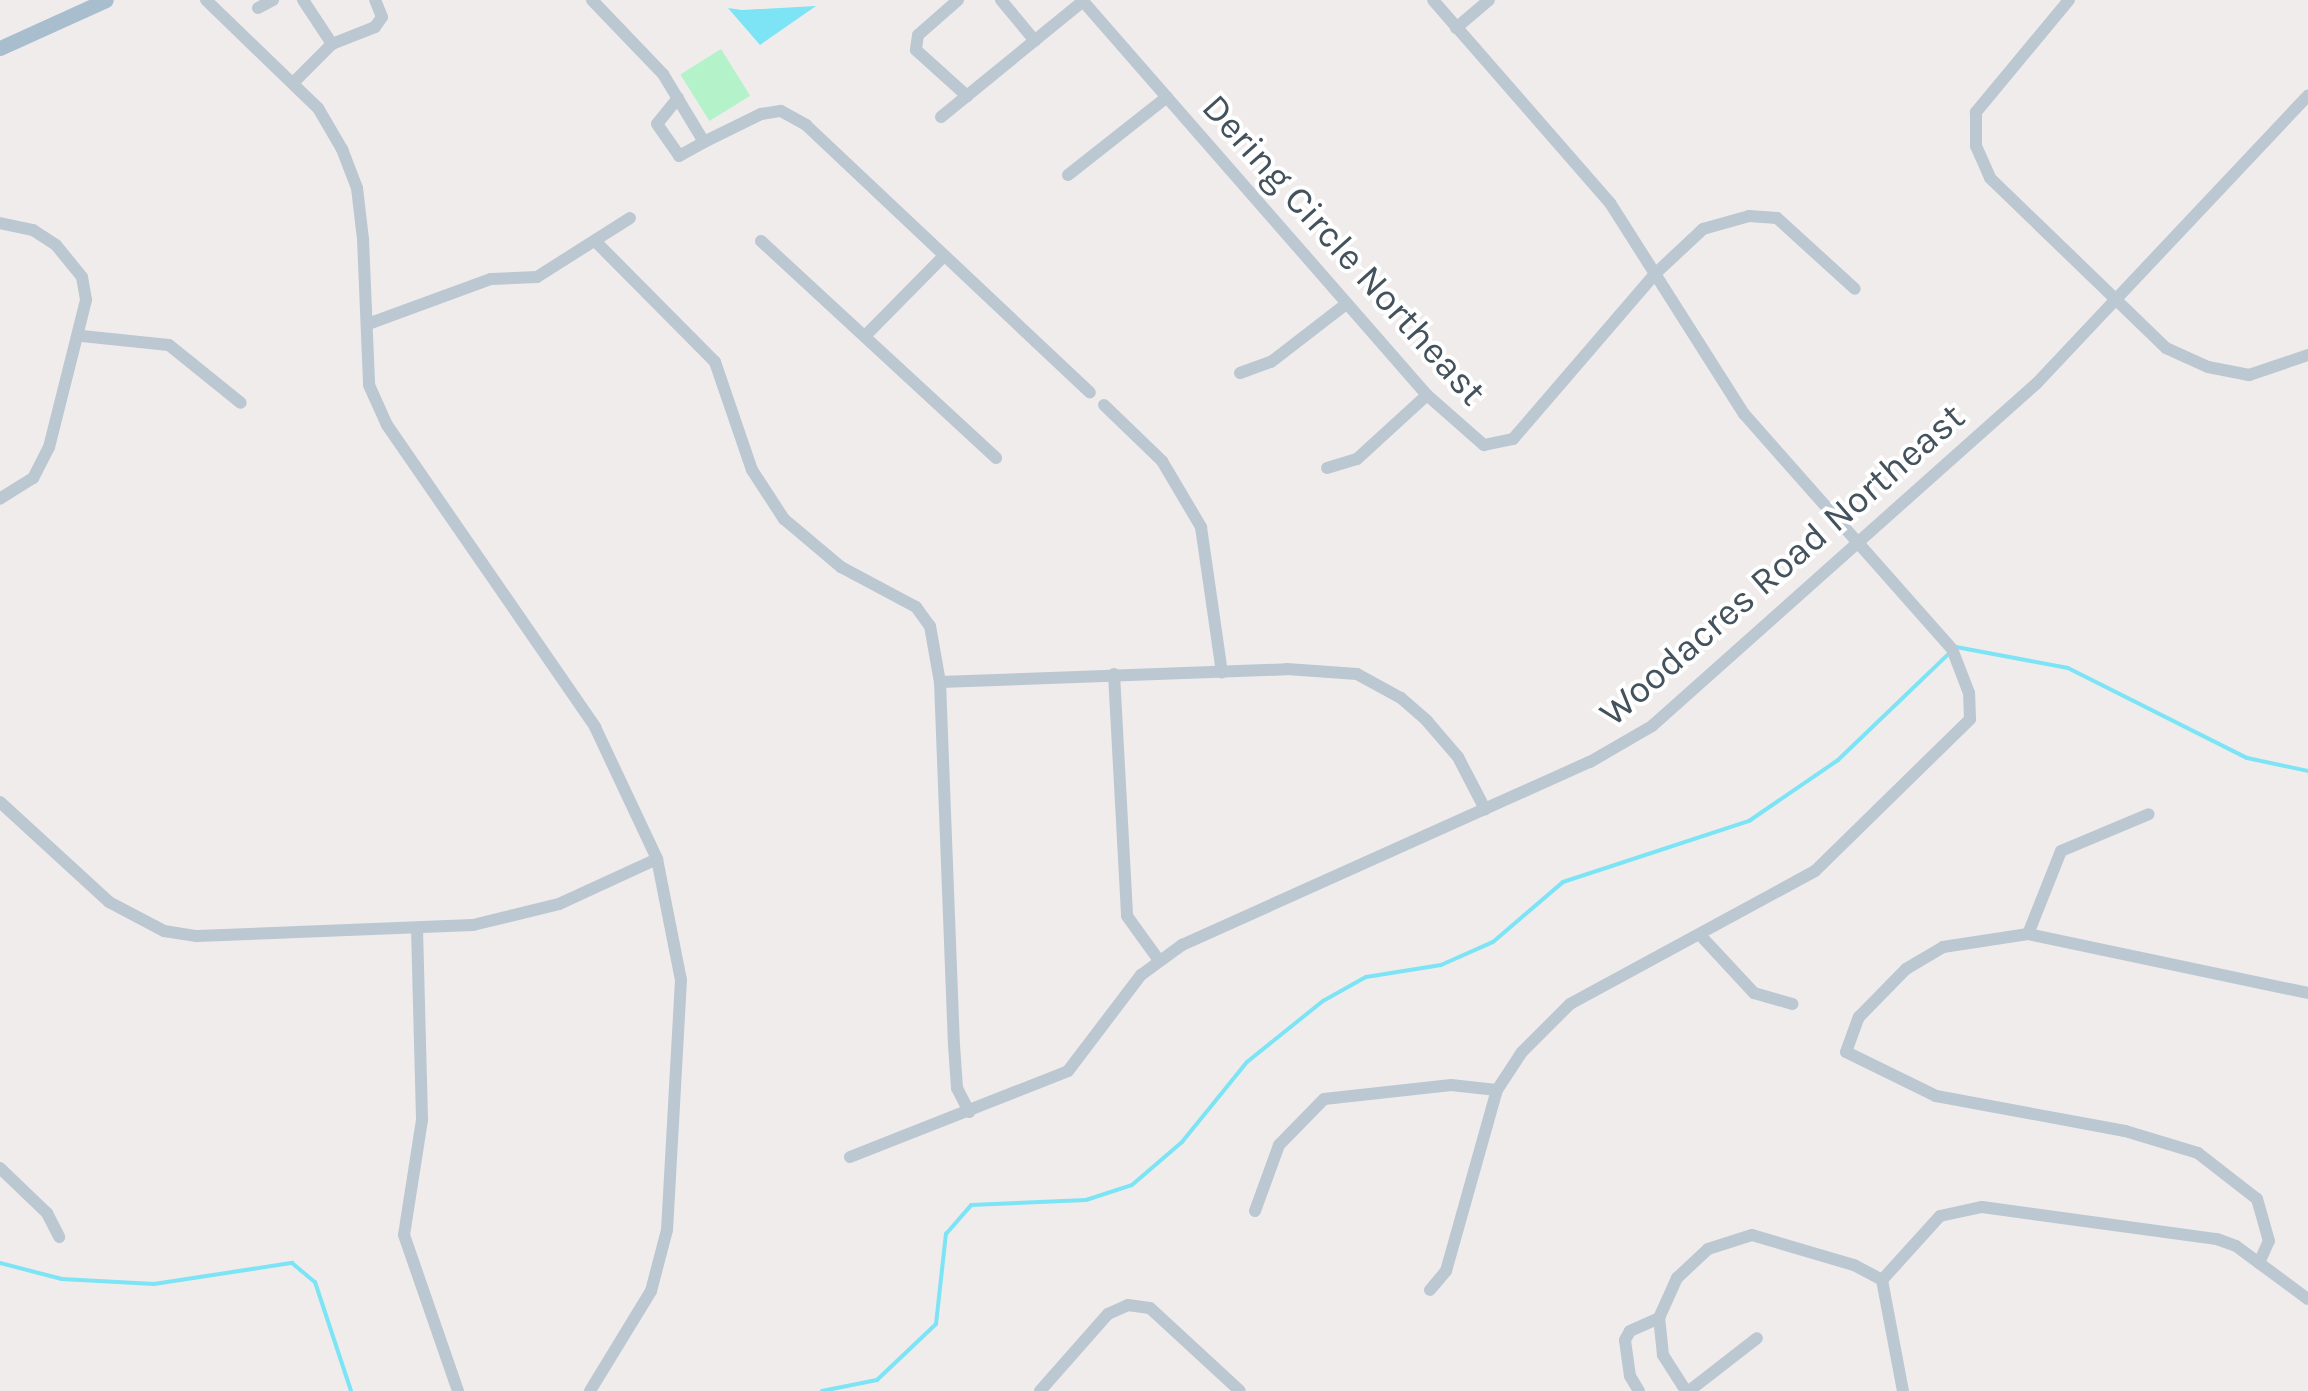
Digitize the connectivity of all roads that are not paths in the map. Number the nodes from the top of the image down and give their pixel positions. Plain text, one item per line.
1 (106, 0) edge
2 (206, 0) edge
3 (272, 0) edge
4 (302, 0) edge
5 (375, 0) edge
6 (592, 0) edge
7 (958, 0) edge
8 (1001, 0) edge
9 (1432, 0) edge
10 (1490, 0) edge
11 (2069, 0) edge
12 (1082, 1) edge
13 (258, 8) dead end
14 (1456, 28) junction
15 (1036, 41) junction
16 (332, 44) junction
17 (0, 48) edge
18 (293, 82) junction
19 (2308, 95) edge
20 (967, 96) junction
21 (1166, 97) junction
22 (678, 98) junction
23 (941, 117) dead end
24 (704, 142) junction
25 (1068, 175) dead end
26 (630, 218) dead end
27 (0, 223) edge
28 (761, 241) dead end
29 (596, 242) junction
30 (944, 257) junction
31 (1655, 274) junction
32 (1855, 288) dead end
33 (2114, 303) junction
34 (1346, 304) junction
35 (368, 324) junction
36 (82, 336) junction
37 (865, 336) junction
38 (2308, 355) edge
39 (1240, 373) dead end
40 (1090, 393) dead end
41 (1427, 395) junction
42 (242, 403) dead end
43 (1104, 405) dead end
44 (996, 458) dead end
45 (1327, 468) dead end
46 (0, 499) edge
47 (1857, 544) junction
48 (1222, 672) junction
49 (1114, 674) junction
50 (940, 682) junction
51 (0, 802) edge
52 (1485, 809) junction
53 (2149, 814) dead end
54 (657, 859) junction
55 (417, 928) junction
56 (2028, 934) junction
57 (1701, 936) junction
58 (1158, 959) junction
59 (2308, 993) edge
60 (1792, 1004) dead end
61 (1497, 1090) junction
62 (969, 1112) junction
63 (850, 1157) dead end
64 (0, 1168) edge
65 (1255, 1211) dead end
66 (59, 1237) dead end
67 (2259, 1263) junction
68 (1882, 1280) junction
69 (1430, 1290) dead end
70 (2308, 1299) edge
71 (1659, 1318) junction
72 (1757, 1338) dead end
73 (458, 1391) edge
74 (590, 1391) edge
75 (1040, 1391) edge
76 (1240, 1391) edge
77 (1639, 1391) edge
78 (1688, 1391) edge
79 (1903, 1391) edge

1 - 17 main road
2 - 18 street
3 - 13 street
4 - 16 street
5 - 16 street
6 - 22 street
7 - 20 street
8 - 15 street
9 - 14 street
10 - 14 street
11 - 33 street
12 - 15 street
12 - 21 street, Dering Circle Northeast
14 - 31 street
15 - 20 street
16 - 18 street
18 - 35 street
19 - 33 street, Woodacres Road Northeast
20 - 23 street
21 - 25 street
21 - 34 street, Dering Circle Northeast
22 - 24 street
22 - 24 street
24 - 30 street
26 - 29 street
27 - 36 street
28 - 37 street
29 - 35 street
29 - 50 street
30 - 37 street
30 - 40 street
31 - 32 street, Dering Circle Northeast
31 - 41 street, Dering Circle Northeast
31 - 47 street
33 - 38 street
33 - 47 street, Woodacres Road Northeast
34 - 39 street
34 - 41 street, Dering Circle Northeast
35 - 54 street
36 - 42 street
36 - 46 street
37 - 44 street
41 - 45 street
43 - 48 street
47 - 52 street, Woodacres Road Northeast
47 - 57 street
48 - 49 street
48 - 52 street
49 - 50 street
49 - 58 street
50 - 62 street
51 - 55 street
52 - 58 street, Woodacres Road Northeast
53 - 56 street
54 - 55 street
54 - 74 street
55 - 73 street
56 - 59 street
56 - 67 street
57 - 60 street
57 - 61 street
58 - 62 street, Woodacres Road Northeast
61 - 65 street
61 - 69 street
62 - 63 street, Woodacres Road Northeast
64 - 66 street
67 - 68 street
67 - 70 street
68 - 71 street
68 - 79 street
71 - 77 street
71 - 78 street
72 - 78 street
75 - 76 street

